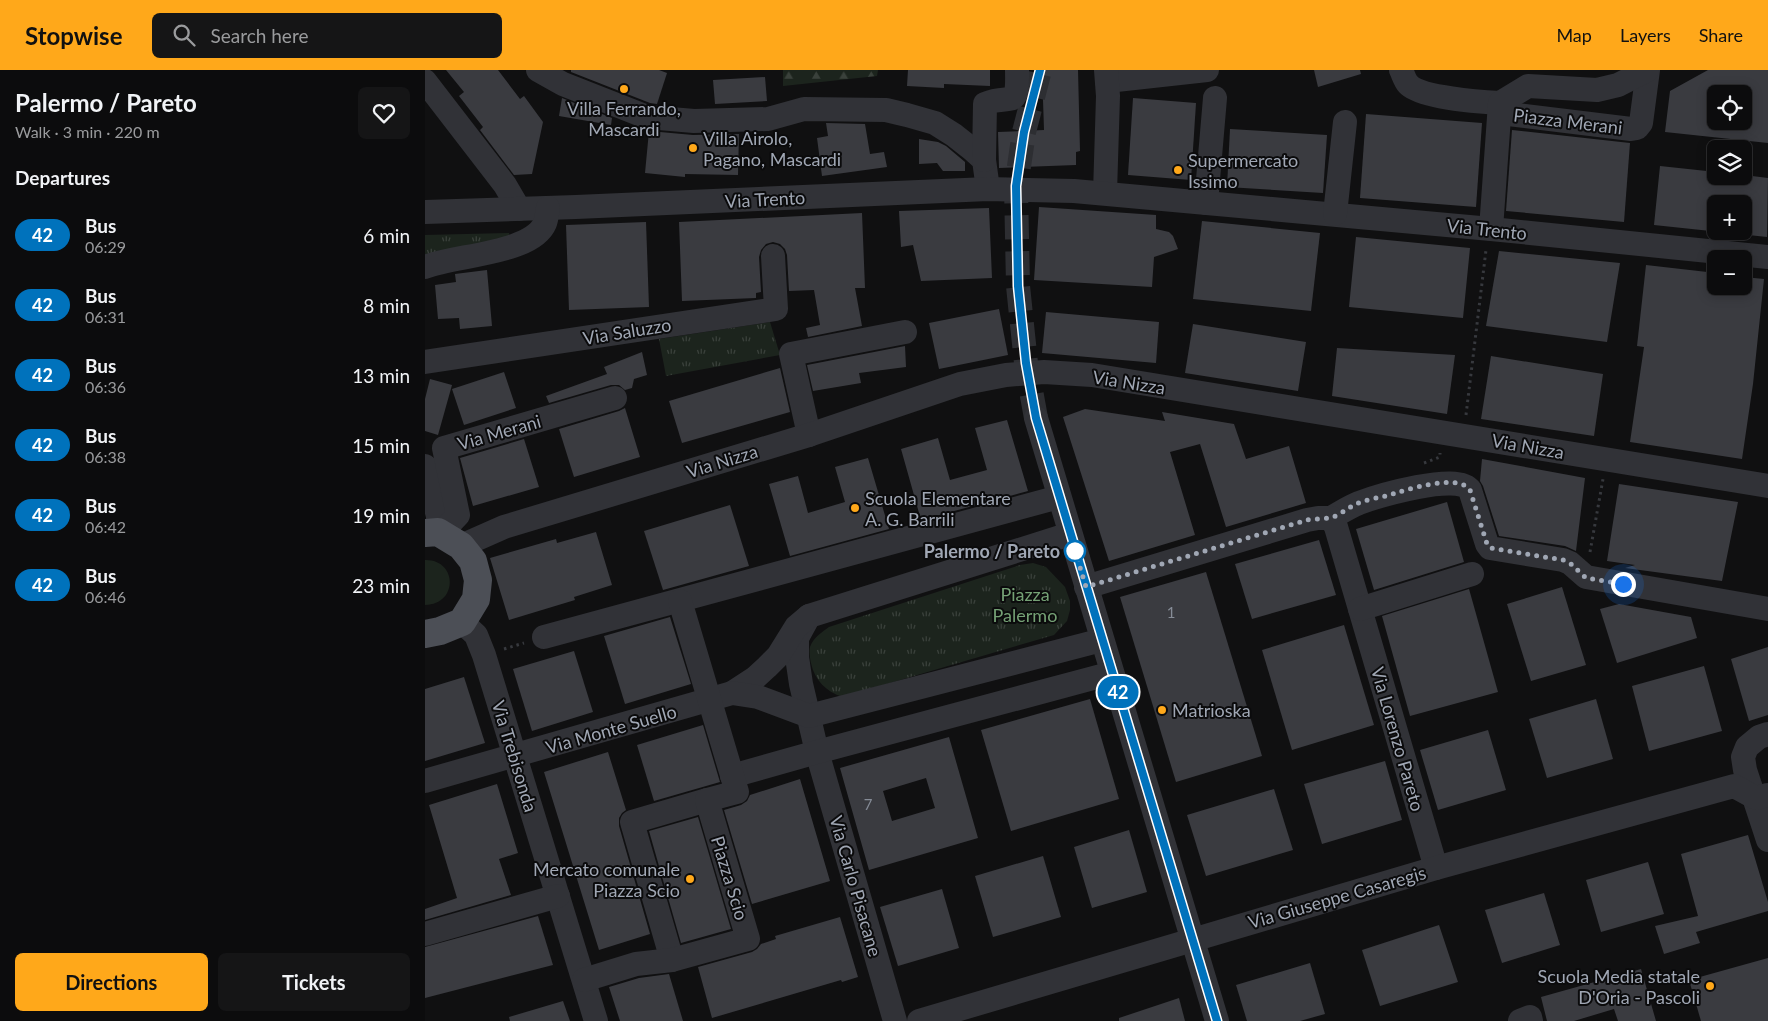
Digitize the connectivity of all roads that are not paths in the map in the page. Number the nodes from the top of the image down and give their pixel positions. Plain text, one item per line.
1 (538, 70) edge
2 (1017, 70) edge
3 (1207, 70) edge
4 (1401, 70) edge
5 (1648, 70) edge
6 (1526, 78) edge
7 (1611, 78) edge
8 (425, 81) edge
9 (1107, 82) edge
10 (1215, 98) dead end
11 (1500, 108) junction
12 (1345, 122) dead end
13 (984, 160) junction
14 (988, 189) junction
15 (1105, 193) junction
16 (1206, 203) junction
17 (548, 208) junction
18 (519, 209) junction
19 (425, 212) edge
20 (1335, 214) junction
21 (1489, 238) junction
22 (773, 256) dead end
23 (1768, 257) edge
24 (425, 266) edge
25 (905, 332) dead end
26 (425, 362) edge
27 (615, 398) dead end
28 (1036, 418) tunnel mouth
29 (809, 435) junction
30 (425, 466) edge
31 (1768, 486) edge
32 (1059, 498) junction
33 (1331, 518) junction
34 (1070, 534) junction
35 (442, 536) edge
36 (1471, 574) dead end
37 (1086, 587) junction
38 (680, 601) junction
39 (1768, 609) edge
40 (1360, 610) junction
41 (809, 616) junction
42 (463, 622) junction
43 (425, 634) edge
44 (544, 637) dead end
45 (1102, 640) junction
46 (1112, 673) junction
47 (733, 693) junction
48 (710, 700) junction
49 (809, 716) junction
50 (1768, 734) edge
51 (817, 752) junction
52 (515, 757) junction
53 (732, 776) junction
54 (425, 781) edge
55 (707, 800) junction
56 (1763, 806) edge
57 (1768, 840) edge
58 (1436, 868) junction
59 (558, 896) junction
60 (425, 934) edge
61 (1193, 940) junction
62 (672, 960) junction
63 (583, 980) junction
64 (596, 1021) edge
65 (895, 1021) edge
66 (919, 1021) edge
67 (1217, 1021) edge
68 (1520, 1021) edge
69 (1531, 1021) edge

1 - 13 street
2 - 13 street
3 - 9 street
4 - 11 street, Piazza Merani
5 - 7 street, Piazza Merani
5 - 11 street, Piazza Merani
6 - 7 street, Piazza Merani
6 - 11 street, Piazza Merani
8 - 18 street
9 - 15 street
10 - 16 street
11 - 21 street, Piazza Merani
12 - 20 street
13 - 14 street
14 - 15 street, Via Trento
14 - 17 street, Via Trento
15 - 16 street, Via Trento
16 - 20 street, Via Trento
17 - 18 street, Via Trento
17 - 24 street
18 - 19 street, Via Trento
20 - 21 street, Via Trento
21 - 23 street, Via Trento
22 - 26 street, Via Saluzzo
25 - 29 street
27 - 35 street, Via Merani
28 - 32 street
29 - 31 street, Via Nizza
29 - 35 street, Via Nizza
30 - 35 street
32 - 34 street
32 - 38 street
33 - 37 street
33 - 39 street
33 - 40 street, Via Lorenzo Pareto
34 - 37 street
34 - 41 street
35 - 42 main road
36 - 40 street
37 - 45 street
38 - 44 street
38 - 48 street
40 - 58 street, Via Lorenzo Pareto
41 - 47 street
41 - 49 street
42 - 43 main road
42 - 52 street, Via Trebisonda
45 - 46 street
45 - 49 street
46 - 51 street
46 - 61 street
47 - 48 street
47 - 49 street
48 - 52 street, Via Monte Suello
48 - 53 street
49 - 51 street
50 - 56 street
51 - 53 street
51 - 65 street, Via Carlo Pisacane
52 - 54 street, Via Monte Suello
52 - 59 street, Via Trebisonda
53 - 55 street
55 - 62 street
55 - 62 street, Piazza Scio
56 - 57 street
56 - 58 street, Via Giuseppe Casaregis
58 - 61 street, Via Giuseppe Casaregis
59 - 60 street
59 - 63 street, Via Trebisonda
61 - 66 street, Via Giuseppe Casaregis
61 - 67 street
62 - 63 street, Piazza Scio
63 - 64 street, Via Trebisonda
68 - 69 street

